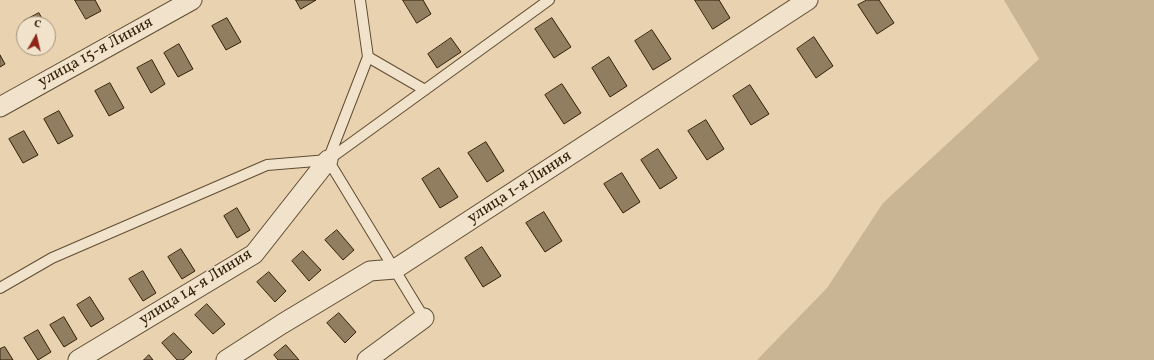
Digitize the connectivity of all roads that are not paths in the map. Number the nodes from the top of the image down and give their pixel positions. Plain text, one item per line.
1 (192, 0) edge
2 (360, 0) edge
3 (549, 0) edge
4 (808, 0) edge
5 (368, 57) junction
6 (425, 90) junction
7 (0, 107) edge
8 (328, 160) junction
9 (395, 269) junction
10 (0, 288) edge
11 (424, 318) joint
12 (78, 360) edge
13 (226, 360) edge
14 (367, 360) edge

1 - 7 street, улица 15-я Линия
2 - 5 lane
3 - 6 lane
4 - 9 street, улица 1-я Линия
5 - 6 lane
5 - 8 lane
6 - 8 lane
8 - 9 lane
8 - 10 lane
8 - 12 street, улица 14-я Линия
9 - 11 lane
9 - 13 street, улица 1-я Линия
11 - 14 street

